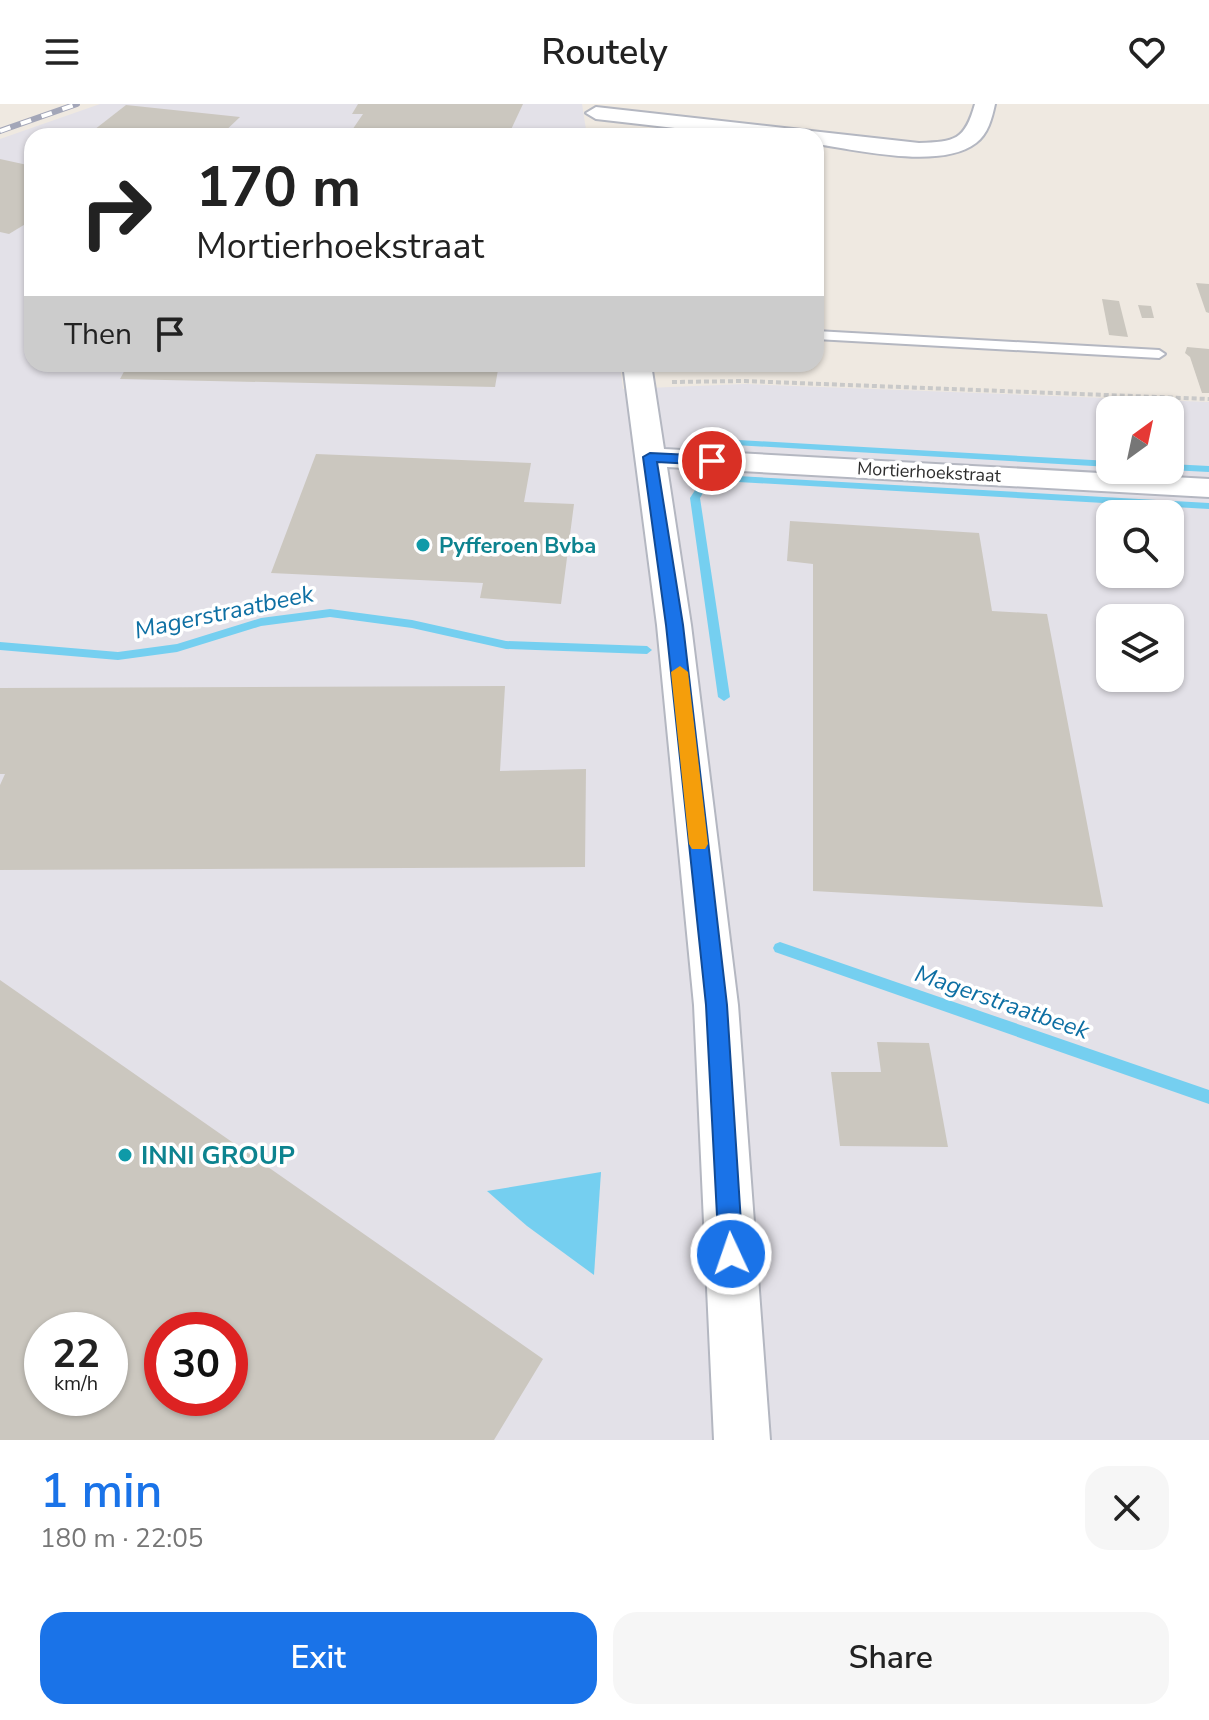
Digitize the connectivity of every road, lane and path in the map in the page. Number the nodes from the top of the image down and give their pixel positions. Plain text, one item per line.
1 (985, 104) edge
2 (596, 108) edge
3 (599, 128) edge
4 (742, 128) edge
5 (824, 139) edge
6 (824, 335) edge
7 (1159, 354) dead end
8 (638, 373) edge
9 (1209, 399) edge
10 (650, 457) junction
11 (1209, 488) edge
12 (742, 1440) edge

1 - 5 street
2 - 3 street
2 - 4 street
6 - 7 lane
8 - 9 path
8 - 10 street
10 - 11 street, Mortierhoekstraat
10 - 12 street

